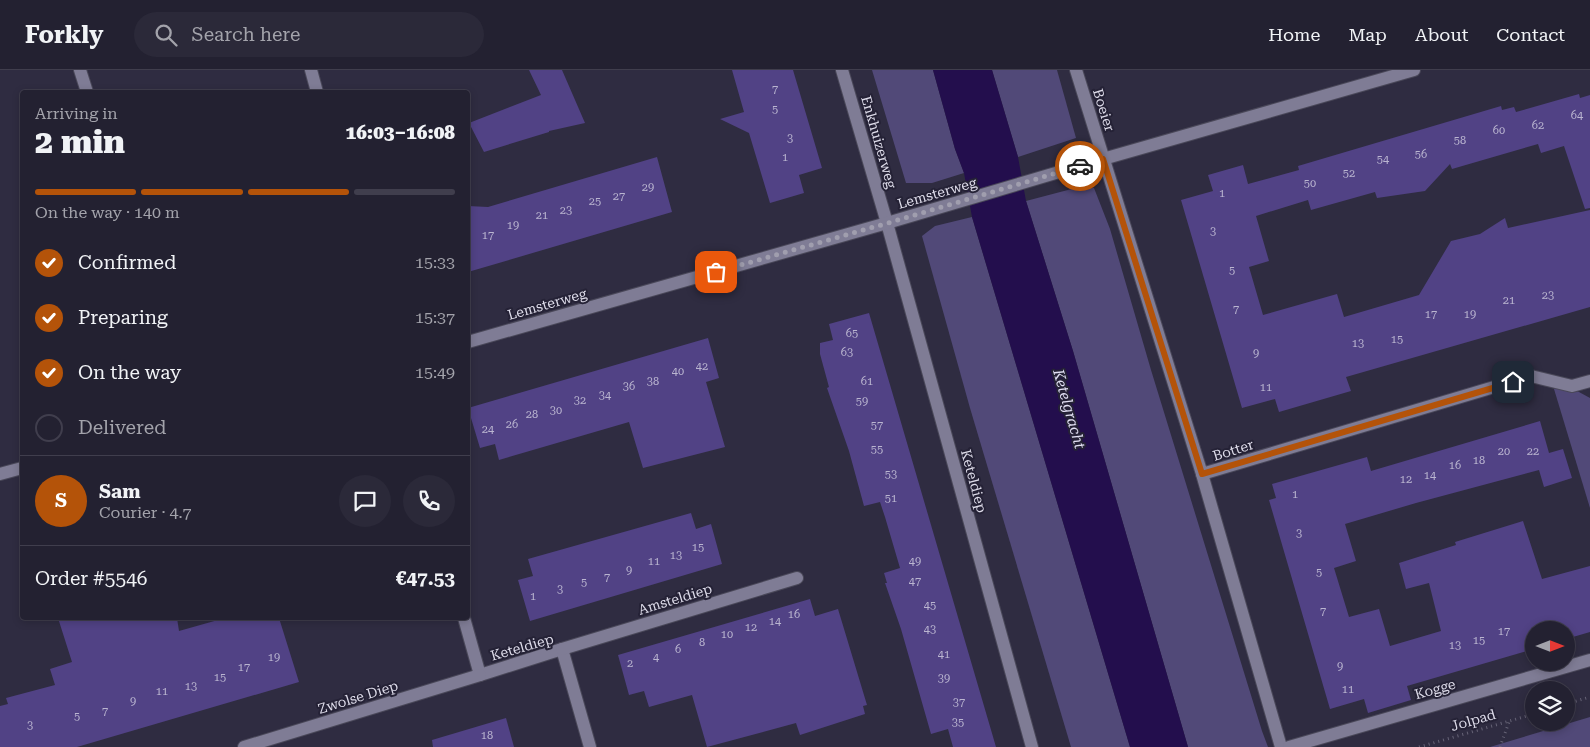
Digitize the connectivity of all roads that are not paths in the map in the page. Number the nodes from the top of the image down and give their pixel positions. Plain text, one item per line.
1 (80, 70) edge
2 (311, 70) edge
3 (842, 70) edge
4 (1076, 70) edge
5 (1414, 70) edge
6 (86, 90) edge
7 (316, 90) edge
8 (1103, 159) junction
9 (888, 223) junction
10 (470, 341) edge
11 (1590, 381) edge
12 (20, 469) edge
13 (0, 474) edge
14 (1202, 474) junction
15 (797, 578) dead end
16 (465, 620) edge
17 (562, 649) junction
18 (1590, 660) edge
19 (480, 675) junction
20 (244, 747) edge
21 (590, 747) edge
22 (1032, 747) edge
23 (1281, 747) edge
24 (1289, 747) edge

1 - 6 street
2 - 7 street
3 - 9 street, Enkhuizerweg
4 - 8 street, Boeier
5 - 8 street, Lemsterweg
8 - 9 street, Lemsterweg
8 - 14 street, Botter
9 - 10 street, Lemsterweg
9 - 22 street, Keteldiep
11 - 14 street, Botter
12 - 13 street
14 - 23 street
15 - 17 street, Amsteldiep
16 - 19 street, Keteldiep
17 - 19 street, Keteldiep
17 - 21 street, Keteldiep
18 - 24 street, Kogge
19 - 20 street, Zwolse Diep

